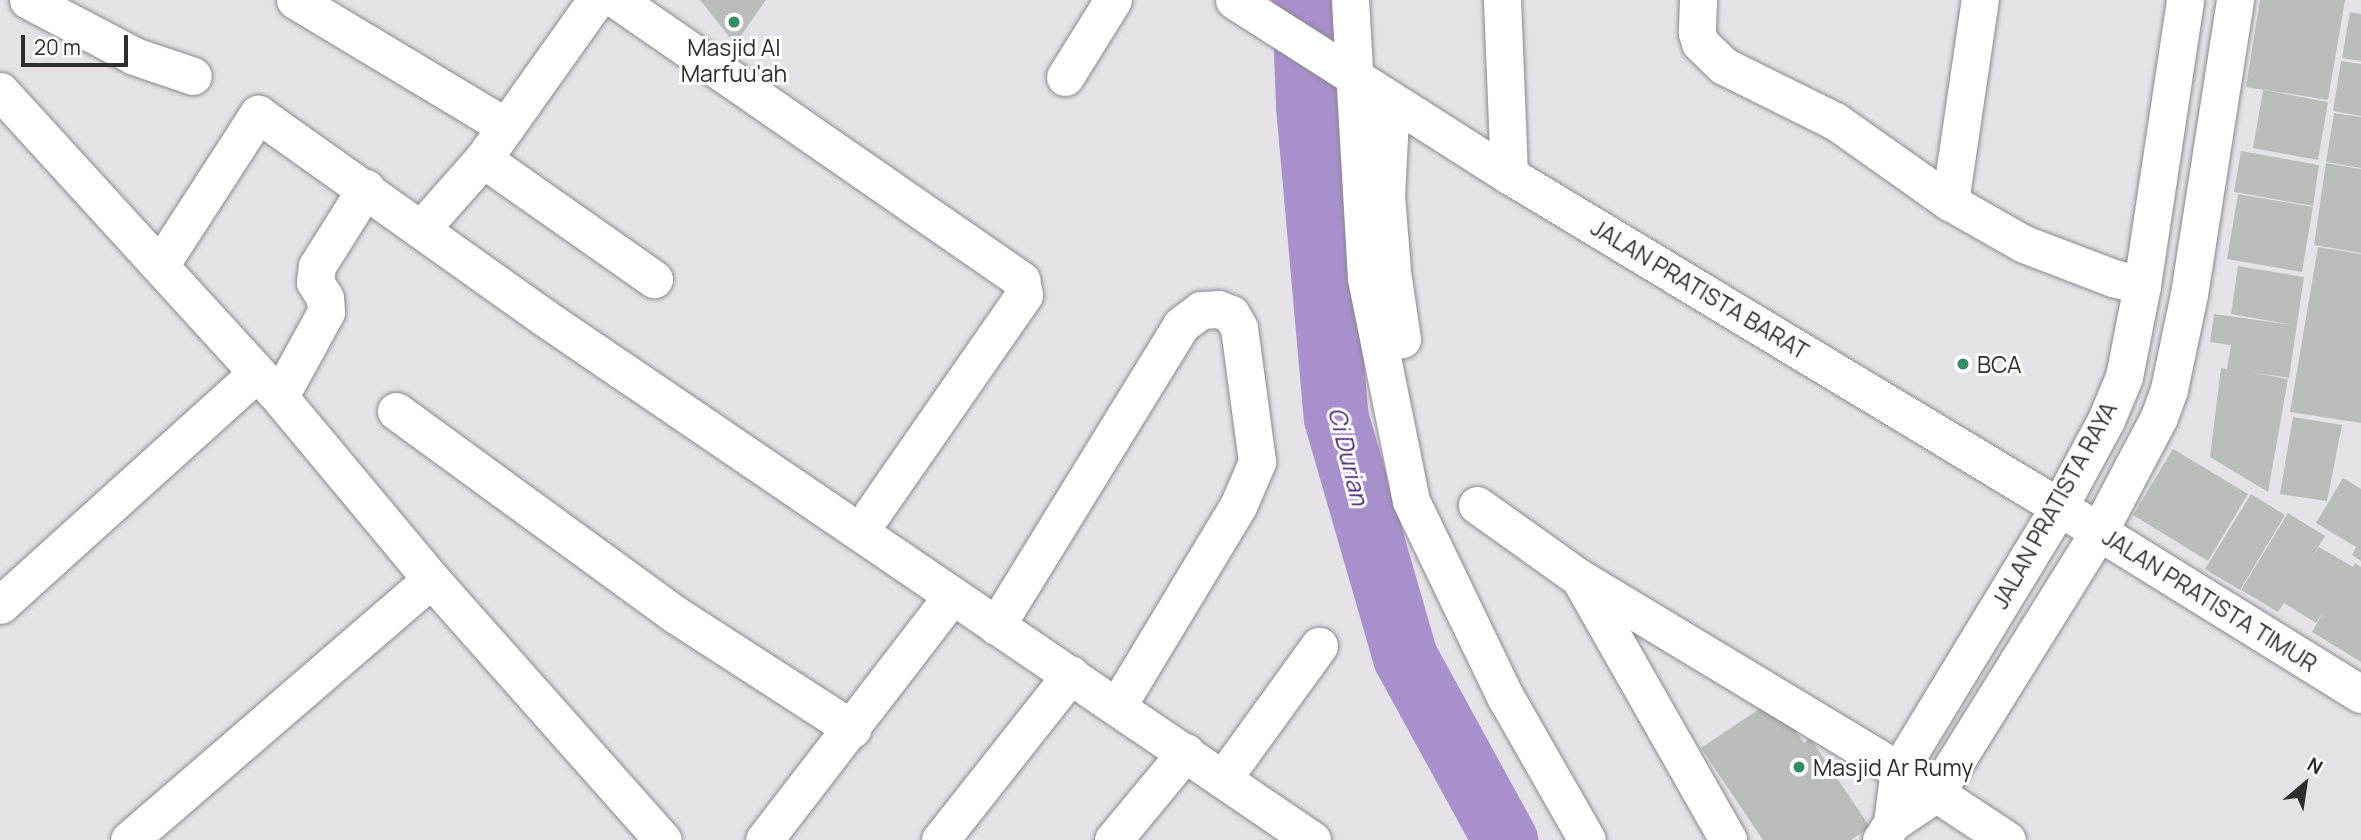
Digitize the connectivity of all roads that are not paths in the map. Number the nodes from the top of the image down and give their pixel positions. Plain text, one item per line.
1 (28, 0) edge
2 (295, 0) edge
3 (596, 0) edge
4 (617, 0) edge
5 (1113, 0) edge
6 (1350, 0) edge
7 (1502, 0) edge
8 (1698, 0) edge
9 (1979, 0) edge
10 (2185, 0) edge
11 (2235, 0) edge
12 (1244, 7) edge
13 (1348, 70) junction
14 (193, 76) dead end
15 (1065, 77) dead end
16 (1391, 100) junction
17 (6, 111) edge
18 (506, 127) junction
19 (483, 159) junction
20 (1509, 175) junction
21 (366, 188) junction
22 (1950, 202) junction
23 (421, 229) junction
24 (169, 253) dead end
25 (654, 279) dead end
26 (2142, 285) junction
27 (272, 379) junction
28 (1415, 407) dead end
29 (396, 411) dead end
30 (2106, 420) junction
31 (2148, 441) junction
32 (1477, 505) dead end
33 (2059, 506) junction
34 (872, 514) dead end
35 (2099, 531) junction
36 (1578, 577) junction
37 (431, 579) junction
38 (952, 596) junction
39 (0, 605) edge
40 (996, 626) junction
41 (1319, 646) dead end
42 (1071, 674) junction
43 (2361, 694) edge
44 (1118, 705) junction
45 (852, 729) junction
46 (1186, 752) junction
47 (1899, 770) junction
48 (1224, 778) junction
49 (1936, 793) junction
50 (1887, 831) edge
51 (130, 840) edge
52 (663, 840) edge
53 (764, 840) edge
54 (940, 840) edge
55 (1113, 840) edge
56 (1312, 840) edge
57 (1587, 840) edge
58 (1728, 840) edge
59 (2007, 840) edge

1 - 14 street
2 - 18 street
3 - 18 street
4 - 34 street
5 - 15 street
6 - 13 street
7 - 20 street
8 - 22 street
9 - 22 street
10 - 26 street, JALAN PRATISTA RAYA
11 - 31 street
12 - 13 street, JALAN PRATISTA BARAT
13 - 16 street, JALAN PRATISTA BARAT
13 - 57 street
16 - 20 street, JALAN PRATISTA BARAT
16 - 28 street
17 - 27 street
18 - 19 street
19 - 23 street
19 - 25 street
20 - 33 street, JALAN PRATISTA BARAT
21 - 23 street
21 - 24 street
21 - 27 street
22 - 26 street
23 - 38 street
26 - 30 street, JALAN PRATISTA RAYA
27 - 37 street
27 - 39 street
29 - 45 street
30 - 31 street
30 - 33 street, JALAN PRATISTA RAYA
31 - 35 street
32 - 36 street
33 - 35 street, JALAN PRATISTA TIMUR
33 - 47 street, JALAN PRATISTA RAYA
35 - 43 street, JALAN PRATISTA TIMUR
35 - 49 street
36 - 47 street
36 - 58 street
37 - 51 street
37 - 52 street
38 - 40 street
38 - 45 street
40 - 42 street
40 - 44 street
41 - 48 street
42 - 44 street
42 - 54 street
44 - 46 street
45 - 53 street
46 - 48 street
46 - 55 street
47 - 49 street
47 - 50 street, JALAN PRATISTA RAYA
48 - 56 street
49 - 50 street
49 - 59 street

